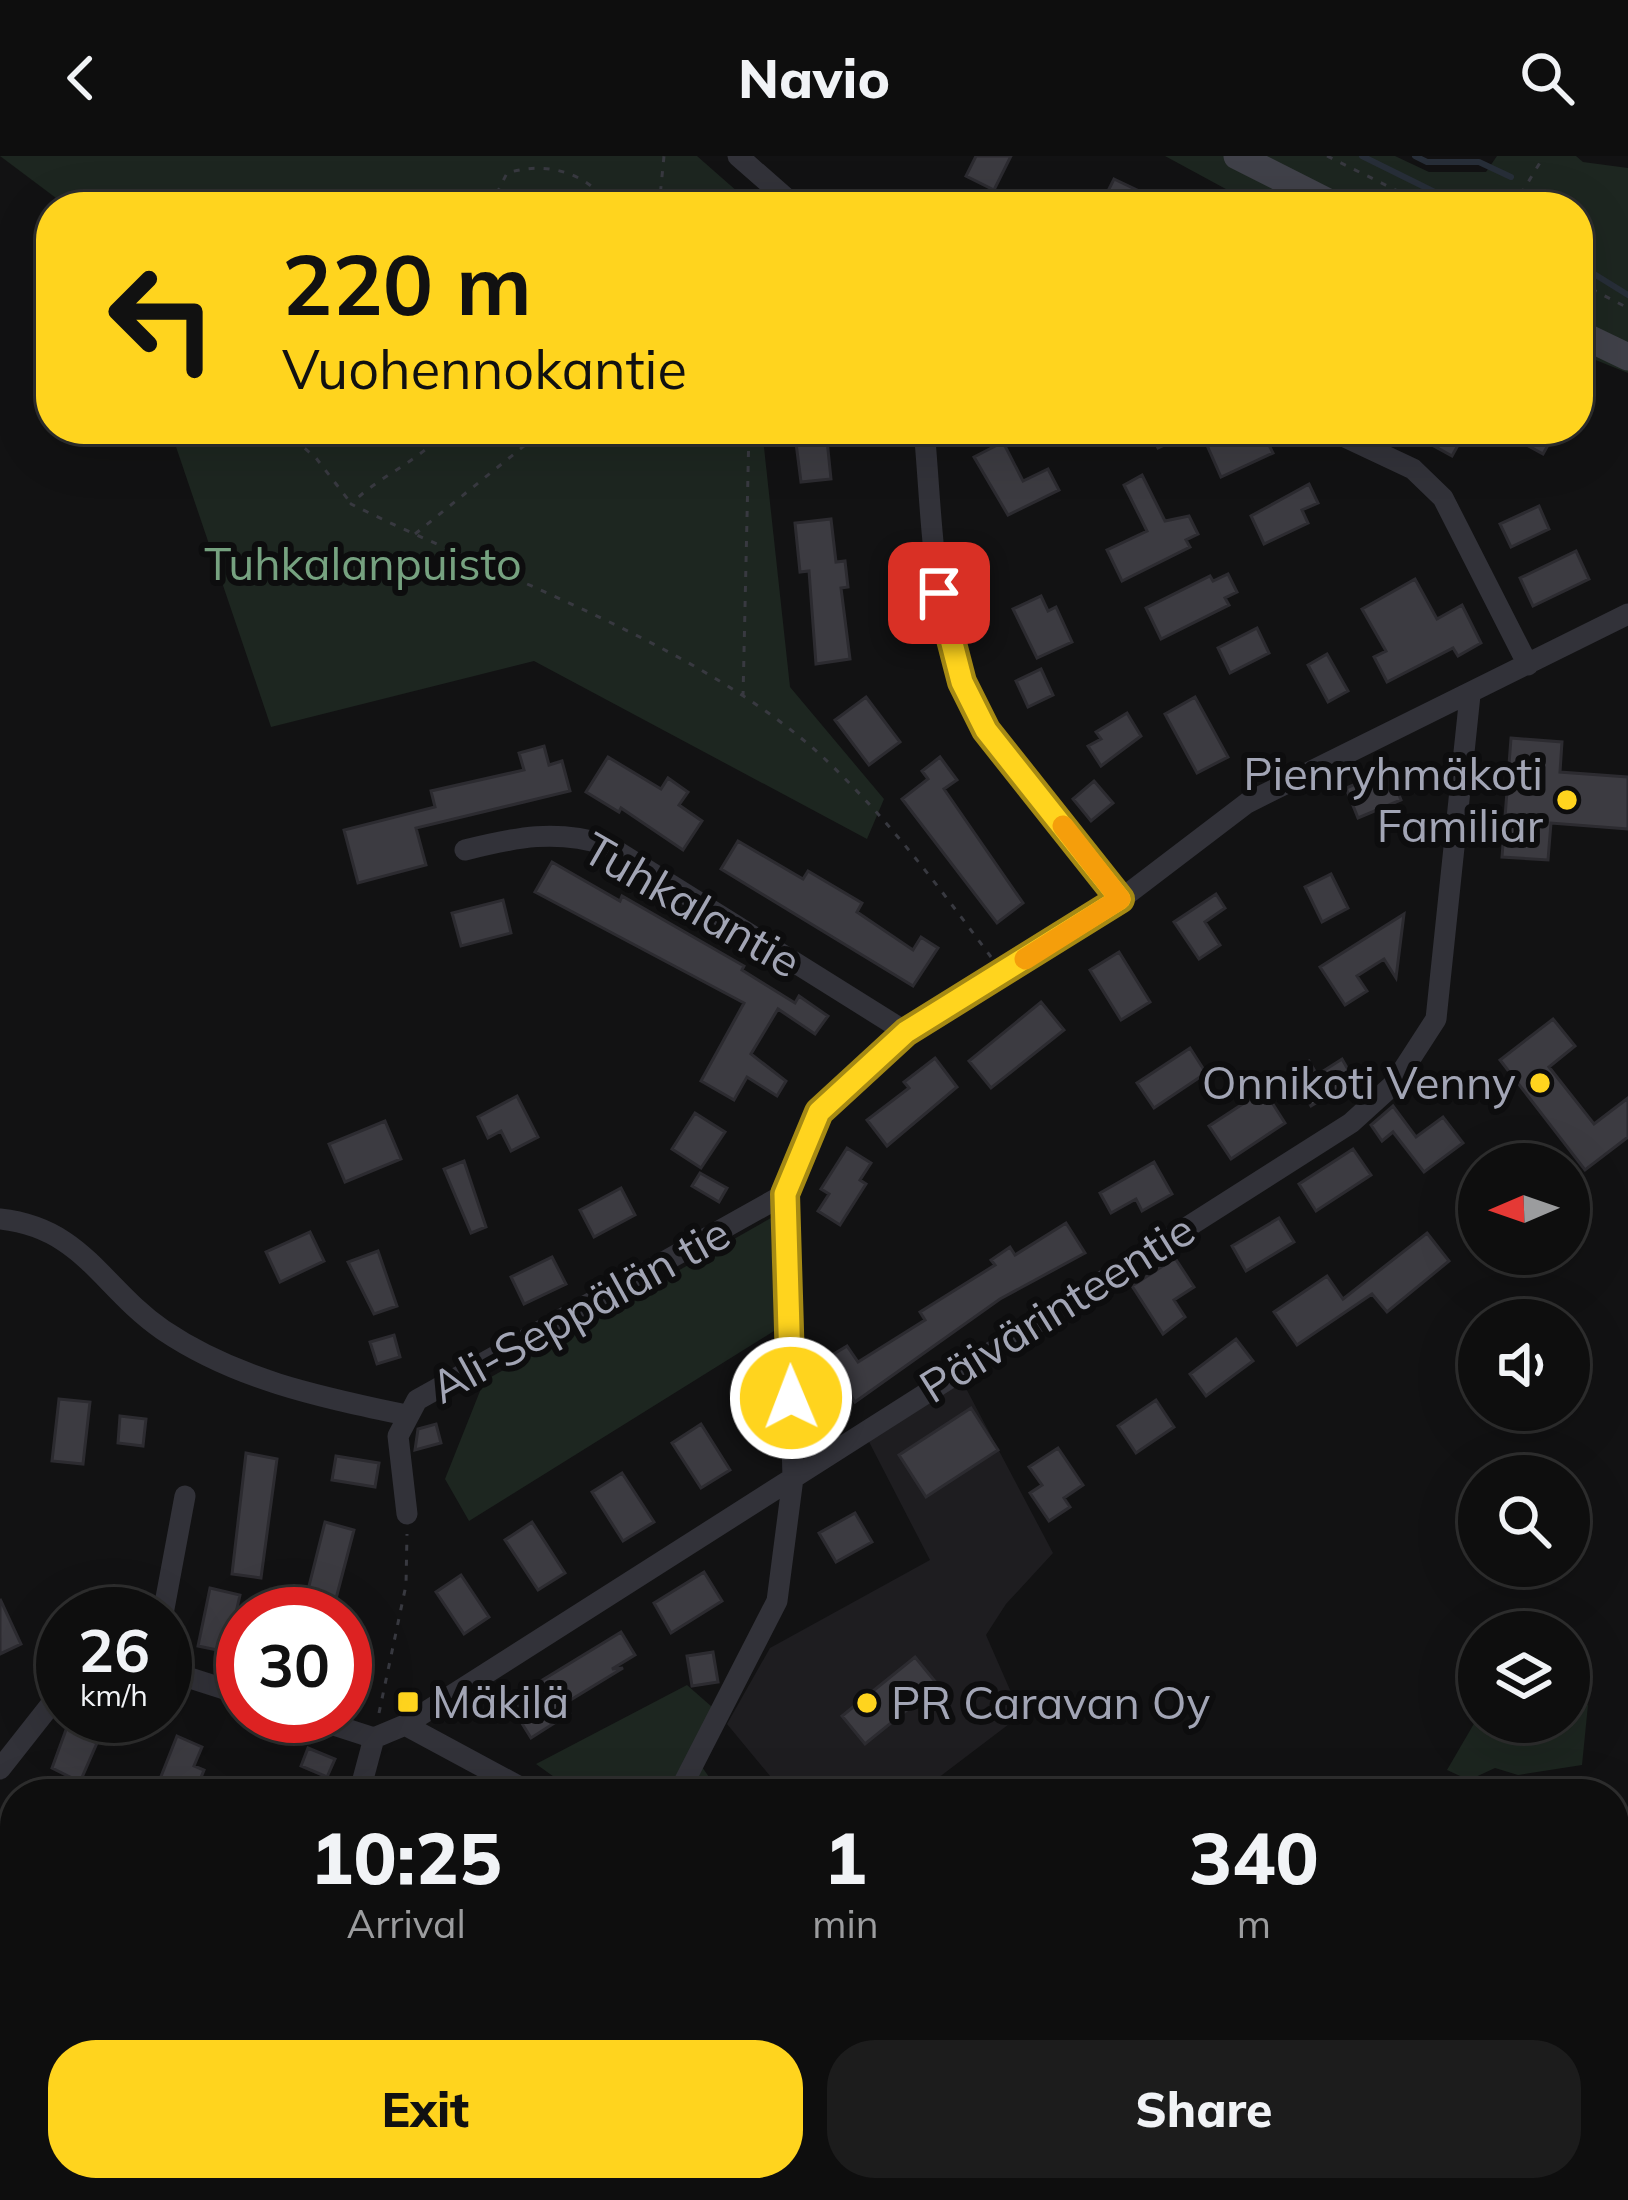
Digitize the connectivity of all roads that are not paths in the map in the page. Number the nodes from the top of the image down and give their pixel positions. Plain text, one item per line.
1 (738, 156) edge
2 (1237, 156) edge
3 (779, 192) edge
4 (1308, 192) edge
5 (1593, 340) edge
6 (1628, 357) edge
7 (925, 444) edge
8 (1360, 444) edge
9 (1628, 614) edge
10 (1528, 665) junction
11 (1470, 695) junction
12 (465, 850) dead end
13 (1120, 899) junction
14 (906, 1032) junction
15 (785, 1194) junction
16 (0, 1219) edge
17 (406, 1415) junction
18 (793, 1478) junction
19 (185, 1496) dead end
20 (407, 1514) road end
21 (168, 1587) edge
22 (36, 1723) edge
23 (405, 1725) junction
24 (374, 1738) joint
25 (0, 1769) edge
26 (363, 1779) edge
27 (502, 1779) edge
28 (686, 1779) edge

1 - 3 street
2 - 4 main road
5 - 6 main road
7 - 13 street
8 - 10 street
9 - 10 street
10 - 11 street
11 - 13 street
11 - 18 street, Päivärinteentie
12 - 14 street, Tuhkalantie
13 - 14 street
14 - 15 street
15 - 17 street, Ali-Seppälän tie
15 - 18 street
16 - 17 street, Ali-Seppälän tie
17 - 20 street
18 - 23 street, Päivärinteentie
18 - 28 street
19 - 21 street
22 - 25 street
23 - 24 street, Päivärinteentie
23 - 27 street
24 - 26 street

